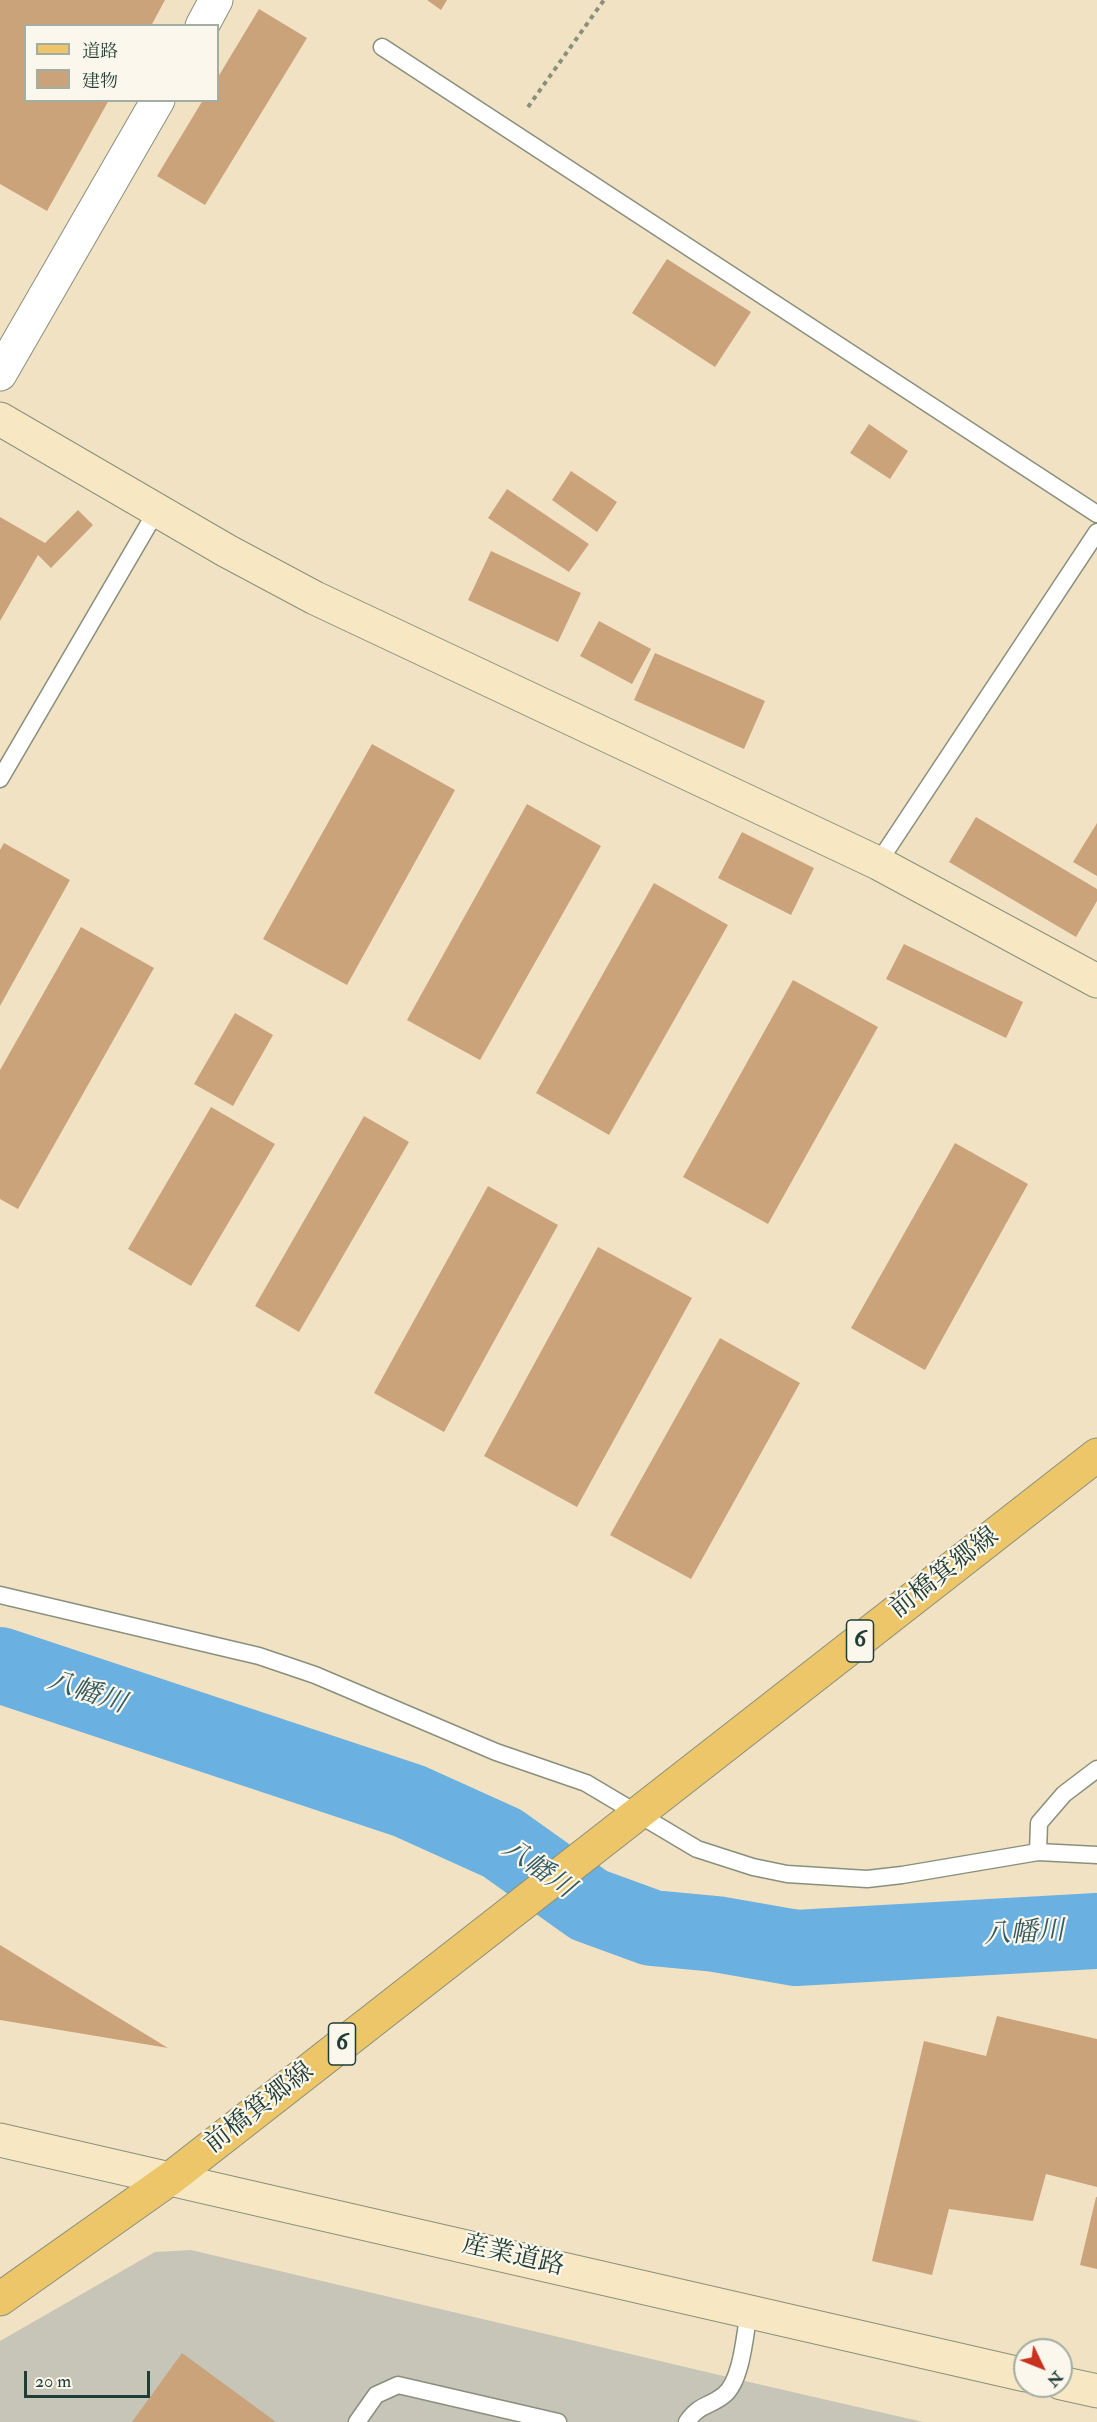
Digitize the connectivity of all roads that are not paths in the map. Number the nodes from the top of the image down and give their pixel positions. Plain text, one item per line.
1 (216, 0) edge
2 (203, 24) edge
3 (382, 47) dead end
4 (157, 102) edge
5 (0, 374) edge
6 (0, 419) edge
7 (157, 510) junction
8 (1097, 514) edge
9 (1097, 532) edge
10 (0, 780) edge
11 (878, 863) junction
12 (1097, 981) edge
13 (1097, 1455) edge
14 (0, 1595) edge
15 (1097, 1768) edge
16 (631, 1820) junction
17 (1038, 1852) junction
18 (1097, 1855) edge
19 (0, 2140) edge
20 (171, 2178) junction
21 (0, 2299) edge
22 (749, 2311) junction
23 (1013, 2372) edge
24 (1073, 2386) edge
25 (1097, 2391) edge
26 (357, 2422) edge
27 (558, 2422) edge
28 (687, 2422) edge

1 - 2 street
3 - 8 lane
4 - 5 street
6 - 7 street
7 - 10 lane
7 - 11 street
9 - 11 lane
11 - 12 street
13 - 16 main road, 前橋箕郷線 / 6
14 - 16 lane
15 - 17 lane
16 - 17 lane
16 - 20 main road, 前橋箕郷線 / 6
17 - 18 lane
19 - 20 street, 産業道路
20 - 21 main road, 前橋箕郷線 / 6
20 - 22 street, 産業道路
22 - 23 street, 産業道路
22 - 28 lane
24 - 25 street
26 - 27 lane

